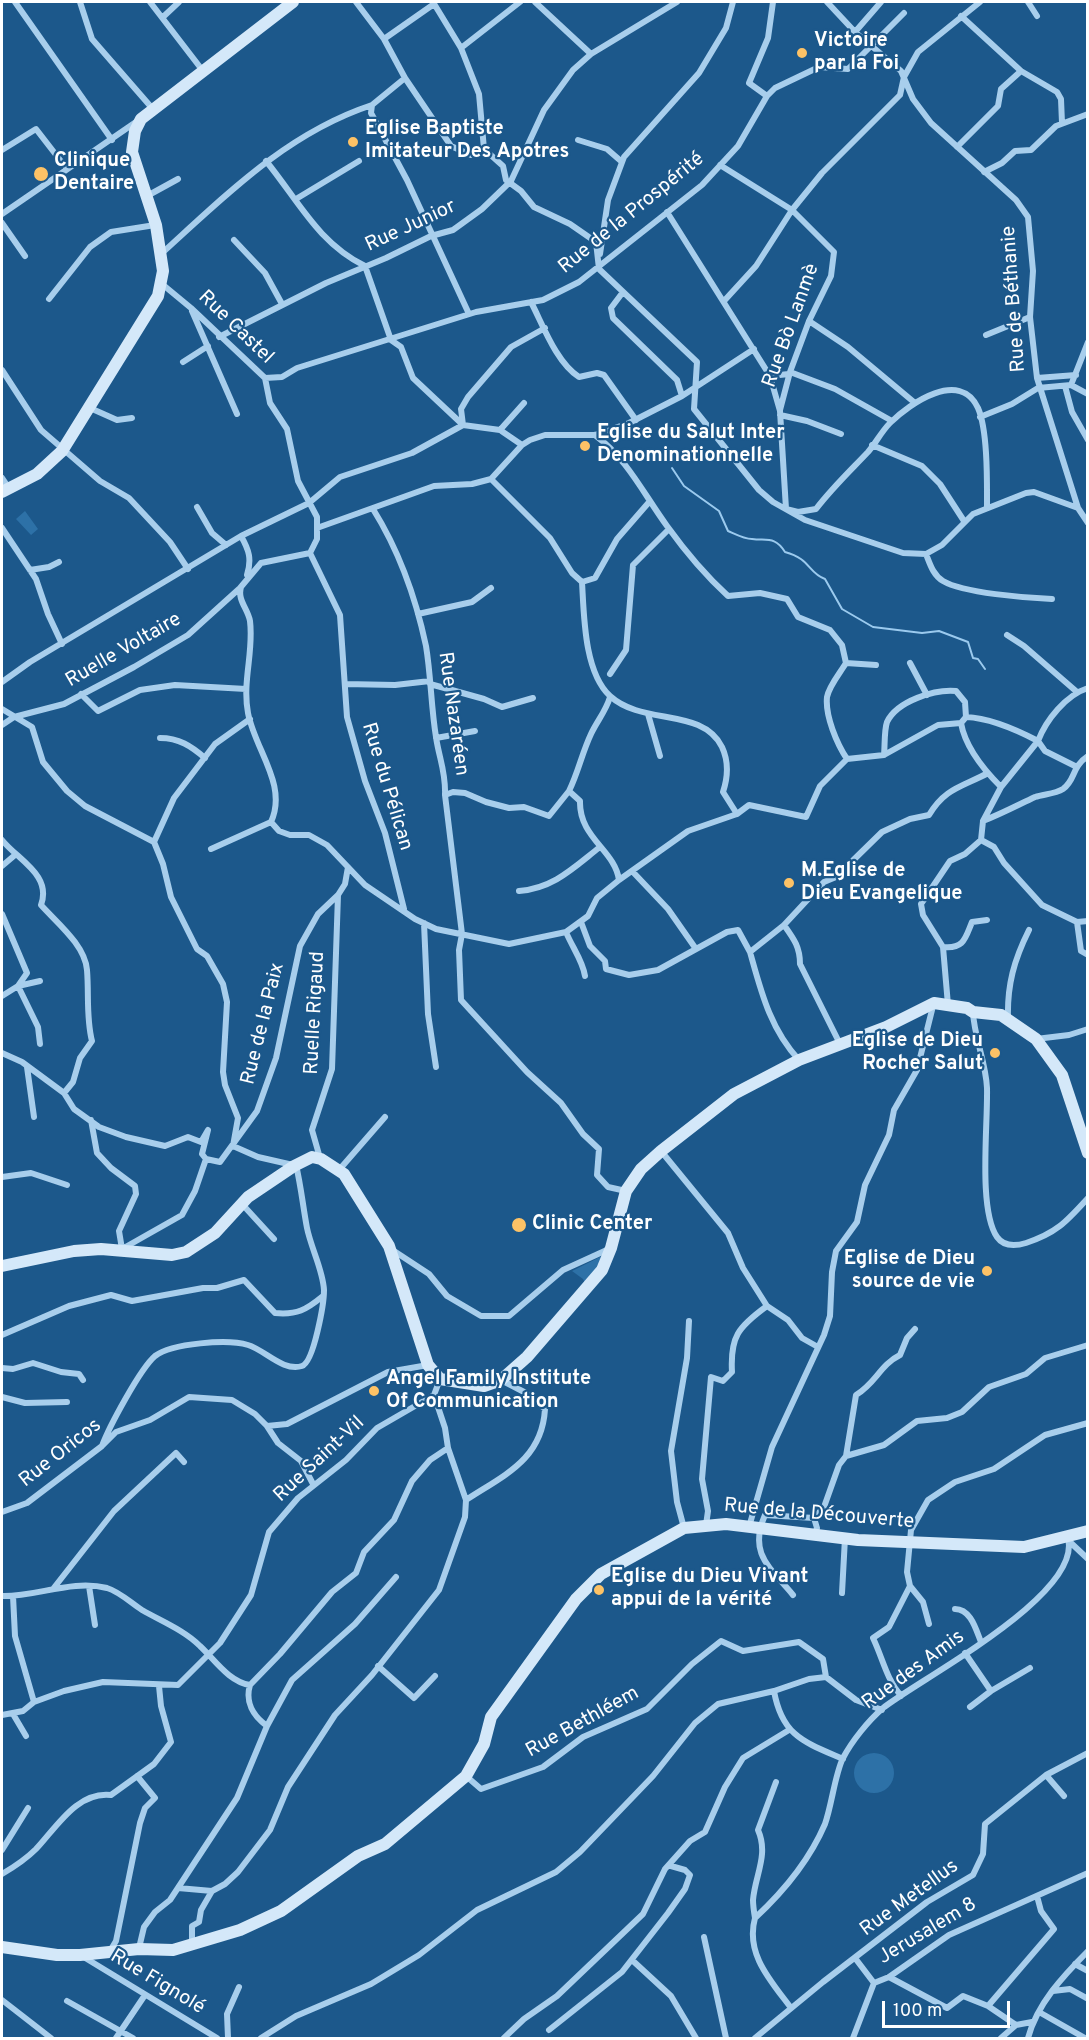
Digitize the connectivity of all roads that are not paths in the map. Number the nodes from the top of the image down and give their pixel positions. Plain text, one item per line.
1 (15, 2) edge
2 (80, 2) edge
3 (150, 2) edge
4 (179, 2) edge
5 (293, 2) edge
6 (356, 2) edge
7 (520, 2) edge
8 (535, 2) edge
9 (677, 2) edge
10 (733, 2) edge
11 (773, 2) edge
12 (827, 2) edge
13 (881, 2) edge
14 (980, 2) edge
15 (1028, 2) edge
16 (434, 3) edge
17 (904, 13) dead end
18 (961, 16) junction
19 (1037, 16) dead end
20 (163, 17) junction
21 (855, 32) junction
22 (384, 39) junction
23 (872, 46) junction
24 (461, 48) junction
25 (591, 54) junction
26 (202, 70) junction
27 (1022, 71) junction
28 (904, 77) junction
29 (405, 78) junction
30 (767, 96) junction
31 (372, 105) junction
32 (152, 108) junction
33 (1088, 114) edge
34 (141, 119) junction
35 (1062, 123) junction
36 (112, 140) junction
37 (578, 140) dead end
38 (957, 147) junction
39 (484, 149) junction
40 (2, 150) edge
41 (266, 161) junction
42 (359, 161) dead end
43 (622, 162) junction
44 (720, 165) junction
45 (67, 169) junction
46 (984, 172) junction
47 (178, 179) dead end
48 (511, 181) junction
49 (147, 197) junction
50 (296, 199) junction
51 (792, 210) junction
52 (667, 212) junction
53 (2, 214) edge
54 (2, 224) edge
55 (156, 225) junction
56 (431, 236) junction
57 (234, 240) dead end
58 (161, 254) junction
59 (25, 256) dead end
60 (365, 266) junction
61 (598, 267) junction
62 (162, 284) junction
63 (623, 292) junction
64 (49, 299) dead end
65 (724, 301) junction
66 (531, 302) junction
67 (282, 304) junction
68 (191, 308) junction
69 (469, 314) junction
70 (1030, 317) junction
71 (809, 321) junction
72 (545, 328) junction
73 (986, 334) dead end
74 (219, 337) junction
75 (391, 340) junction
76 (1088, 342) edge
77 (207, 346) junction
78 (754, 350) junction
79 (183, 362) dead end
80 (2, 370) edge
81 (790, 373) junction
82 (1076, 375) junction
83 (770, 376) junction
84 (265, 378) junction
85 (1037, 378) junction
86 (1068, 386) junction
87 (695, 387) junction
88 (1038, 388) junction
89 (1088, 394) edge
90 (682, 396) junction
91 (524, 403) dead end
92 (915, 404) junction
93 (90, 408) junction
94 (780, 413) junction
95 (237, 414) dead end
96 (980, 417) junction
97 (132, 418) dead end
98 (636, 420) junction
99 (892, 421) junction
100 (463, 425) junction
101 (500, 430) junction
102 (841, 434) dead end
103 (595, 435) junction
104 (1088, 440) edge
105 (522, 445) junction
106 (872, 445) junction
107 (62, 451) junction
108 (491, 479) junction
109 (4, 486) edge
110 (650, 501) junction
111 (309, 503) junction
112 (197, 507) dead end
113 (987, 508) junction
114 (1077, 508) junction
115 (373, 509) junction
116 (786, 509) junction
117 (964, 521) junction
118 (1088, 523) edge
119 (2, 528) edge
120 (317, 528) junction
121 (669, 528) junction
122 (241, 536) junction
123 (226, 545) junction
124 (310, 553) junction
125 (926, 554) junction
126 (59, 562) dead end
127 (188, 569) junction
128 (30, 570) junction
129 (582, 582) junction
130 (240, 588) junction
131 (491, 588) dead end
132 (1052, 599) dead end
133 (418, 614) junction
134 (1007, 635) dead end
135 (62, 644) junction
136 (846, 663) junction
137 (910, 663) dead end
138 (876, 665) dead end
139 (610, 674) dead end
140 (2, 682) edge
141 (430, 683) junction
142 (345, 684) junction
143 (1088, 688) edge
144 (246, 689) junction
145 (1077, 692) junction
146 (81, 694) junction
147 (927, 695) junction
148 (610, 697) junction
149 (532, 698) dead end
150 (2, 709) edge
151 (648, 714) junction
152 (14, 717) junction
153 (966, 717) junction
154 (250, 719) junction
155 (961, 723) junction
156 (2, 725) edge
157 (475, 731) dead end
158 (160, 738) dead end
159 (436, 738) junction
160 (1038, 741) junction
161 (884, 755) junction
162 (660, 756) dead end
163 (1088, 756) edge
164 (205, 758) junction
165 (847, 759) junction
166 (1075, 766) junction
167 (988, 773) junction
168 (1001, 787) junction
169 (569, 791) junction
170 (445, 795) junction
171 (737, 814) junction
172 (983, 821) junction
173 (271, 822) junction
174 (2, 840) edge
175 (981, 840) junction
176 (154, 842) junction
177 (600, 846) junction
178 (211, 849) dead end
179 (15, 855) junction
180 (2, 866) edge
181 (348, 867) junction
182 (632, 871) junction
183 (619, 880) junction
184 (519, 891) dead end
185 (339, 895) junction
186 (404, 909) junction
187 (2, 914) edge
188 (987, 920) dead end
189 (1088, 921) edge
190 (581, 922) junction
191 (1077, 922) junction
192 (424, 923) junction
193 (784, 925) junction
194 (1029, 930) dead end
195 (566, 932) junction
196 (462, 934) junction
197 (943, 947) junction
198 (696, 949) junction
199 (750, 952) junction
200 (1088, 955) edge
201 (585, 976) dead end
202 (40, 981) dead end
203 (18, 986) junction
204 (2, 996) edge
205 (934, 1003) junction
206 (951, 1006) junction
207 (972, 1012) junction
208 (1008, 1019) junction
209 (1088, 1029) edge
210 (1036, 1038) junction
211 (40, 1044) dead end
212 (840, 1044) junction
213 (2, 1053) edge
214 (799, 1060) junction
215 (436, 1066) dead end
216 (27, 1067) junction
217 (64, 1093) junction
218 (34, 1117) dead end
219 (385, 1117) dead end
220 (91, 1120) junction
221 (233, 1146) junction
222 (660, 1150) junction
223 (1088, 1153) edge
224 (321, 1159) junction
225 (206, 1160) junction
226 (295, 1165) junction
227 (339, 1170) junction
228 (2, 1177) edge
229 (68, 1185) dead end
230 (626, 1191) junction
231 (1088, 1198) edge
232 (242, 1204) junction
233 (274, 1239) dead end
234 (389, 1246) junction
235 (611, 1248) junction
236 (122, 1249) junction
237 (2, 1266) edge
238 (323, 1296) junction
239 (767, 1306) junction
240 (688, 1321) dead end
241 (915, 1329) dead end
242 (2, 1335) edge
243 (1088, 1345) edge
244 (818, 1347) junction
245 (428, 1365) junction
246 (2, 1368) edge
247 (440, 1379) junction
248 (83, 1380) dead end
249 (501, 1380) junction
250 (434, 1395) junction
251 (2, 1397) edge
252 (67, 1402) dead end
253 (1088, 1423) edge
254 (267, 1426) junction
255 (102, 1446) junction
256 (448, 1448) junction
257 (846, 1456) junction
258 (184, 1462) dead end
259 (313, 1484) junction
260 (466, 1500) junction
261 (2, 1512) edge
262 (814, 1518) junction
263 (706, 1526) junction
264 (684, 1528) junction
265 (754, 1528) junction
266 (1088, 1530) edge
267 (815, 1534) junction
268 (845, 1537) junction
269 (1069, 1539) junction
270 (908, 1543) junction
271 (1088, 1559) edge
272 (396, 1577) dead end
273 (89, 1586) junction
274 (910, 1586) junction
275 (52, 1590) junction
276 (842, 1593) dead end
277 (793, 1595) dead end
278 (2, 1596) edge
279 (13, 1596) junction
280 (955, 1609) dead end
281 (929, 1624) dead end
282 (95, 1625) dead end
283 (981, 1642) junction
284 (965, 1653) junction
285 (208, 1656) junction
286 (378, 1666) junction
287 (1030, 1668) dead end
288 (435, 1676) dead end
289 (826, 1677) junction
290 (250, 1685) junction
291 (159, 1686) junction
292 (774, 1691) junction
293 (991, 1691) junction
294 (901, 1696) junction
295 (34, 1702) junction
296 (970, 1707) dead end
297 (882, 1710) junction
298 (13, 1714) junction
299 (2, 1716) edge
300 (267, 1726) junction
301 (789, 1730) junction
302 (26, 1737) dead end
303 (1088, 1753) edge
304 (843, 1759) junction
305 (1046, 1775) junction
306 (137, 1776) junction
307 (466, 1776) junction
308 (776, 1782) dead end
309 (1064, 1796) dead end
310 (28, 1808) dead end
311 (2, 1850) edge
312 (671, 1866) junction
313 (1087, 1873) edge
314 (2, 1874) edge
315 (178, 1888) junction
316 (212, 1891) junction
317 (1037, 1896) junction
318 (755, 1918) junction
319 (704, 1937) dead end
320 (192, 1946) junction
321 (2, 1947) edge
322 (139, 1948) junction
323 (110, 1951) junction
324 (1088, 1951) edge
325 (80, 1955) junction
326 (855, 1958) junction
327 (632, 1960) junction
328 (1075, 1964) junction
329 (1088, 1971) edge
330 (889, 1977) junction
331 (874, 1983) junction
332 (238, 1987) dead end
333 (1053, 1991) junction
334 (145, 1995) junction
335 (1088, 1999) edge
336 (2, 2000) edge
337 (67, 2001) dead end
338 (988, 2006) junction
339 (791, 2008) junction
340 (1039, 2012) junction
341 (1032, 2022) junction
342 (1016, 2025) junction
343 (549, 2030) dead end
344 (120, 2031) junction
345 (51, 2038) edge
346 (116, 2038) edge
347 (133, 2038) edge
348 (217, 2038) edge
349 (228, 2038) edge
350 (261, 2038) edge
351 (504, 2038) edge
352 (696, 2038) edge
353 (726, 2038) edge
354 (755, 2038) edge
355 (853, 2038) edge
356 (1001, 2038) edge
357 (1028, 2038) edge
358 (1085, 2038) edge

1 - 36 street
2 - 32 street
3 - 20 street
4 - 20 street
5 - 26 street
6 - 22 street
7 - 24 street
8 - 25 street
9 - 25 street, Rue Junior
10 - 43 street
11 - 30 street
12 - 21 street, Rue de Béthanie
13 - 21 street
14 - 18 street
15 - 19 street
16 - 22 street
16 - 24 street
17 - 23 street, Rue de la Prospérité
18 - 27 street
18 - 28 street
20 - 26 street
21 - 23 street, Rue de Béthanie
22 - 29 street
23 - 28 street, Rue de Béthanie
23 - 30 street, Rue de la Prospérité
24 - 39 street
25 - 48 street, Rue Junior
26 - 32 street
27 - 35 street
27 - 38 street
28 - 38 street, Rue de Béthanie
28 - 51 street
29 - 31 street
29 - 39 street
30 - 44 street, Rue de la Prospérité
31 - 41 street
31 - 56 street
32 - 34 street
33 - 35 street
34 - 36 street
34 - 49 street
35 - 46 street
36 - 45 street
37 - 43 street
38 - 46 street, Rue de Béthanie
39 - 48 street
40 - 45 street
41 - 50 street
41 - 58 street
42 - 50 street
43 - 61 street
44 - 51 street, Rue Bò Lanmè
44 - 52 street, Rue de la Prospérité
45 - 53 street
46 - 70 street, Rue de Béthanie
47 - 49 street
48 - 56 street, Rue Junior
48 - 61 street
49 - 55 street
50 - 60 street
51 - 65 street
51 - 71 street, Rue Bò Lanmè
52 - 61 street, Rue de la Prospérité
52 - 65 street
54 - 59 street
55 - 58 street
55 - 64 street
56 - 60 street, Rue Junior
56 - 69 street
57 - 67 street
58 - 62 street
60 - 67 street, Rue Junior
60 - 75 street
61 - 63 street
61 - 66 street, Rue de la Prospérité
62 - 68 street, Rue Castel
62 - 93 street
63 - 87 street
63 - 90 street
65 - 78 street
66 - 69 street, Rue de la Prospérité
66 - 72 street
67 - 74 street, Rue Junior
68 - 74 street, Rue Castel
68 - 77 street
69 - 75 street, Rue de la Prospérité
70 - 73 street
70 - 85 street, Rue de Béthanie
71 - 81 street, Rue Bò Lanmè
71 - 92 street
72 - 98 street
72 - 100 street
74 - 84 street, Rue Castel
75 - 84 street, Rue de la Prospérité
75 - 100 street
76 - 82 street
77 - 79 street
77 - 95 street
78 - 83 street
78 - 87 street
80 - 107 street
81 - 83 street
81 - 94 street, Rue Bò Lanmè
81 - 99 street
82 - 85 street
82 - 86 street
83 - 94 street
84 - 111 street, Rue Castel
85 - 88 street, Rue de Béthanie
86 - 88 street
86 - 89 street
86 - 104 street
87 - 90 street
87 - 116 street
88 - 96 street
88 - 114 street, Rue de Béthanie
90 - 98 street
91 - 101 street
92 - 96 street
92 - 99 street
93 - 97 street
93 - 107 street
94 - 102 street
94 - 116 street
96 - 113 street
98 - 103 street
99 - 106 street
100 - 101 street
100 - 111 street
101 - 105 street
103 - 105 street
103 - 110 street
105 - 108 street
106 - 116 street
106 - 117 street
107 - 109 street
107 - 127 street
108 - 115 street
108 - 129 street
110 - 121 street
110 - 129 street
111 - 120 street
111 - 122 street
112 - 123 street
113 - 114 street
113 - 117 street
114 - 118 street, Rue de Béthanie
115 - 120 street
115 - 133 street, Rue Nazaréen
116 - 125 street
117 - 125 street
119 - 128 street
120 - 124 street
121 - 136 street
121 - 139 street
122 - 123 street
122 - 130 street
123 - 127 street
124 - 130 street, Ruelle Voltaire
124 - 142 street, Rue du Pélican
125 - 132 street
126 - 128 street
127 - 135 street
128 - 135 street
129 - 148 street
130 - 144 street
130 - 146 street, Ruelle Voltaire
131 - 133 street
133 - 141 street, Rue Nazaréen
134 - 145 street
135 - 140 street
136 - 138 street
136 - 165 street
137 - 147 street
141 - 142 street
141 - 149 street
141 - 159 street, Rue Nazaréen
142 - 186 street, Rue du Pélican
143 - 145 street
144 - 146 street
144 - 154 street
145 - 160 street
146 - 152 street, Ruelle Voltaire
147 - 153 street
147 - 161 street
148 - 151 street
148 - 169 street
150 - 152 street
151 - 162 street
151 - 171 street
152 - 156 street, Ruelle Voltaire
152 - 176 street
153 - 155 street
153 - 160 street
154 - 164 street
154 - 173 street
155 - 161 street
155 - 167 street
157 - 159 street
158 - 164 street
159 - 170 street, Rue Nazaréen
160 - 166 street
160 - 168 street
161 - 165 street
163 - 166 street
164 - 176 street
165 - 171 street
166 - 172 street
167 - 168 street
167 - 193 street
168 - 172 street
169 - 170 street
169 - 177 street
170 - 196 street, Rue Nazaréen
171 - 182 street
172 - 175 street
173 - 178 street
173 - 181 street
174 - 179 street
175 - 191 street
175 - 197 street
176 - 221 street
177 - 183 street
177 - 184 street
179 - 180 street
179 - 217 street
181 - 185 street, Ruelle Rigaud
181 - 186 street
182 - 183 street
182 - 198 street
183 - 190 street
185 - 221 street, Rue de la Paix
185 - 224 street, Ruelle Rigaud
186 - 192 street
187 - 203 street
188 - 197 street
189 - 191 street
190 - 195 street
190 - 198 street
191 - 200 street
192 - 196 street
192 - 215 street
193 - 199 street
193 - 212 street
194 - 208 street
195 - 196 street
195 - 201 street
196 - 230 street, Rue Nazaréen
197 - 206 street
198 - 199 street
199 - 214 street
202 - 203 street
203 - 204 street
203 - 211 street
205 - 206 street
205 - 212 street
205 - 244 street
206 - 207 street
207 - 208 street
207 - 231 street
208 - 210 street
209 - 210 street
210 - 223 street
212 - 214 street
213 - 216 street
214 - 222 street
216 - 217 street
216 - 218 street
217 - 220 street
219 - 227 street
220 - 225 street
220 - 236 street
221 - 225 street, Rue de la Paix
221 - 226 street
222 - 230 street
222 - 239 street
224 - 226 street
224 - 227 street
225 - 236 street
226 - 232 street
226 - 238 street
227 - 234 street
228 - 229 street
230 - 235 street
232 - 233 street
232 - 236 street
234 - 235 street
234 - 245 street
235 - 249 street
236 - 237 street
238 - 242 street
238 - 255 street
239 - 244 street
239 - 263 street
240 - 264 street
241 - 257 street
243 - 257 street
244 - 265 street
245 - 247 street
245 - 254 street
246 - 248 street
247 - 249 street
247 - 250 street
249 - 260 street
250 - 256 street
250 - 259 street, Rue Saint-Vil
251 - 252 street
253 - 270 street
254 - 255 street, Rue Oricos
254 - 259 street, Rue Oricos
255 - 261 street, Rue Oricos
256 - 260 street
256 - 290 street
257 - 262 street
258 - 275 street
259 - 285 street, Rue Saint-Vil
260 - 286 street
262 - 265 street
262 - 267 street
263 - 264 street, Rue de la Découverte
263 - 265 street, Rue de la Découverte
264 - 307 street, Rue de la Découverte
265 - 267 street, Rue de la Découverte
265 - 277 street
266 - 269 street, Rue de la Découverte
267 - 268 street, Rue de la Découverte
268 - 270 street, Rue de la Découverte
268 - 276 street
269 - 270 street, Rue de la Découverte
269 - 271 street
269 - 283 street, Rue des Amis
270 - 274 street
272 - 300 street
273 - 275 street
273 - 282 street
273 - 285 street
274 - 281 street
274 - 294 street
275 - 279 street
278 - 279 street
279 - 295 street
280 - 283 street
283 - 284 street, Rue des Amis
284 - 293 street
284 - 294 street, Rue des Amis
285 - 290 street
285 - 291 street, Rue Saint-Vil
286 - 288 street
286 - 316 street
287 - 293 street
289 - 292 street
289 - 297 street, Rue Bethléem
289 - 307 street, Rue Bethléem
290 - 300 street
291 - 295 street, Rue Saint-Vil
291 - 306 street
292 - 301 street
292 - 350 street
293 - 296 street
294 - 297 street, Rue des Amis
295 - 298 street, Rue Saint-Vil
297 - 304 street, Rue des Amis
298 - 299 street, Rue Saint-Vil
298 - 302 street
300 - 315 street
301 - 304 street
301 - 312 street
303 - 305 street, Rue Metellus
304 - 318 street, Rue des Amis
305 - 309 street
305 - 326 street, Rue Metellus
306 - 314 street
306 - 323 street
307 - 320 street, Rue de la Découverte
308 - 318 street
310 - 311 street
312 - 327 street
312 - 351 street
313 - 317 street, Jerusalem 8
315 - 316 street
315 - 322 street
316 - 320 street
317 - 330 street, Jerusalem 8
317 - 338 street
318 - 339 street
319 - 353 street
320 - 322 street, Rue de la Découverte
321 - 325 street, Rue de la Découverte
322 - 323 street, Rue de la Découverte
323 - 325 street, Rue de la Découverte
324 - 328 street
325 - 334 street, Rue Fignolé
326 - 331 street
326 - 339 street, Rue Metellus
327 - 343 street
327 - 352 street
328 - 329 street
328 - 333 street
330 - 331 street, Jerusalem 8
330 - 338 street
331 - 355 street, Jerusalem 8
332 - 349 street
333 - 335 street
333 - 340 street
334 - 344 street
334 - 348 street, Rue Fignolé
336 - 345 street
337 - 344 street
338 - 342 street
339 - 354 street, Rue Metellus
340 - 341 street
340 - 358 street
341 - 342 street
341 - 357 street
342 - 356 street
344 - 346 street
344 - 347 street

